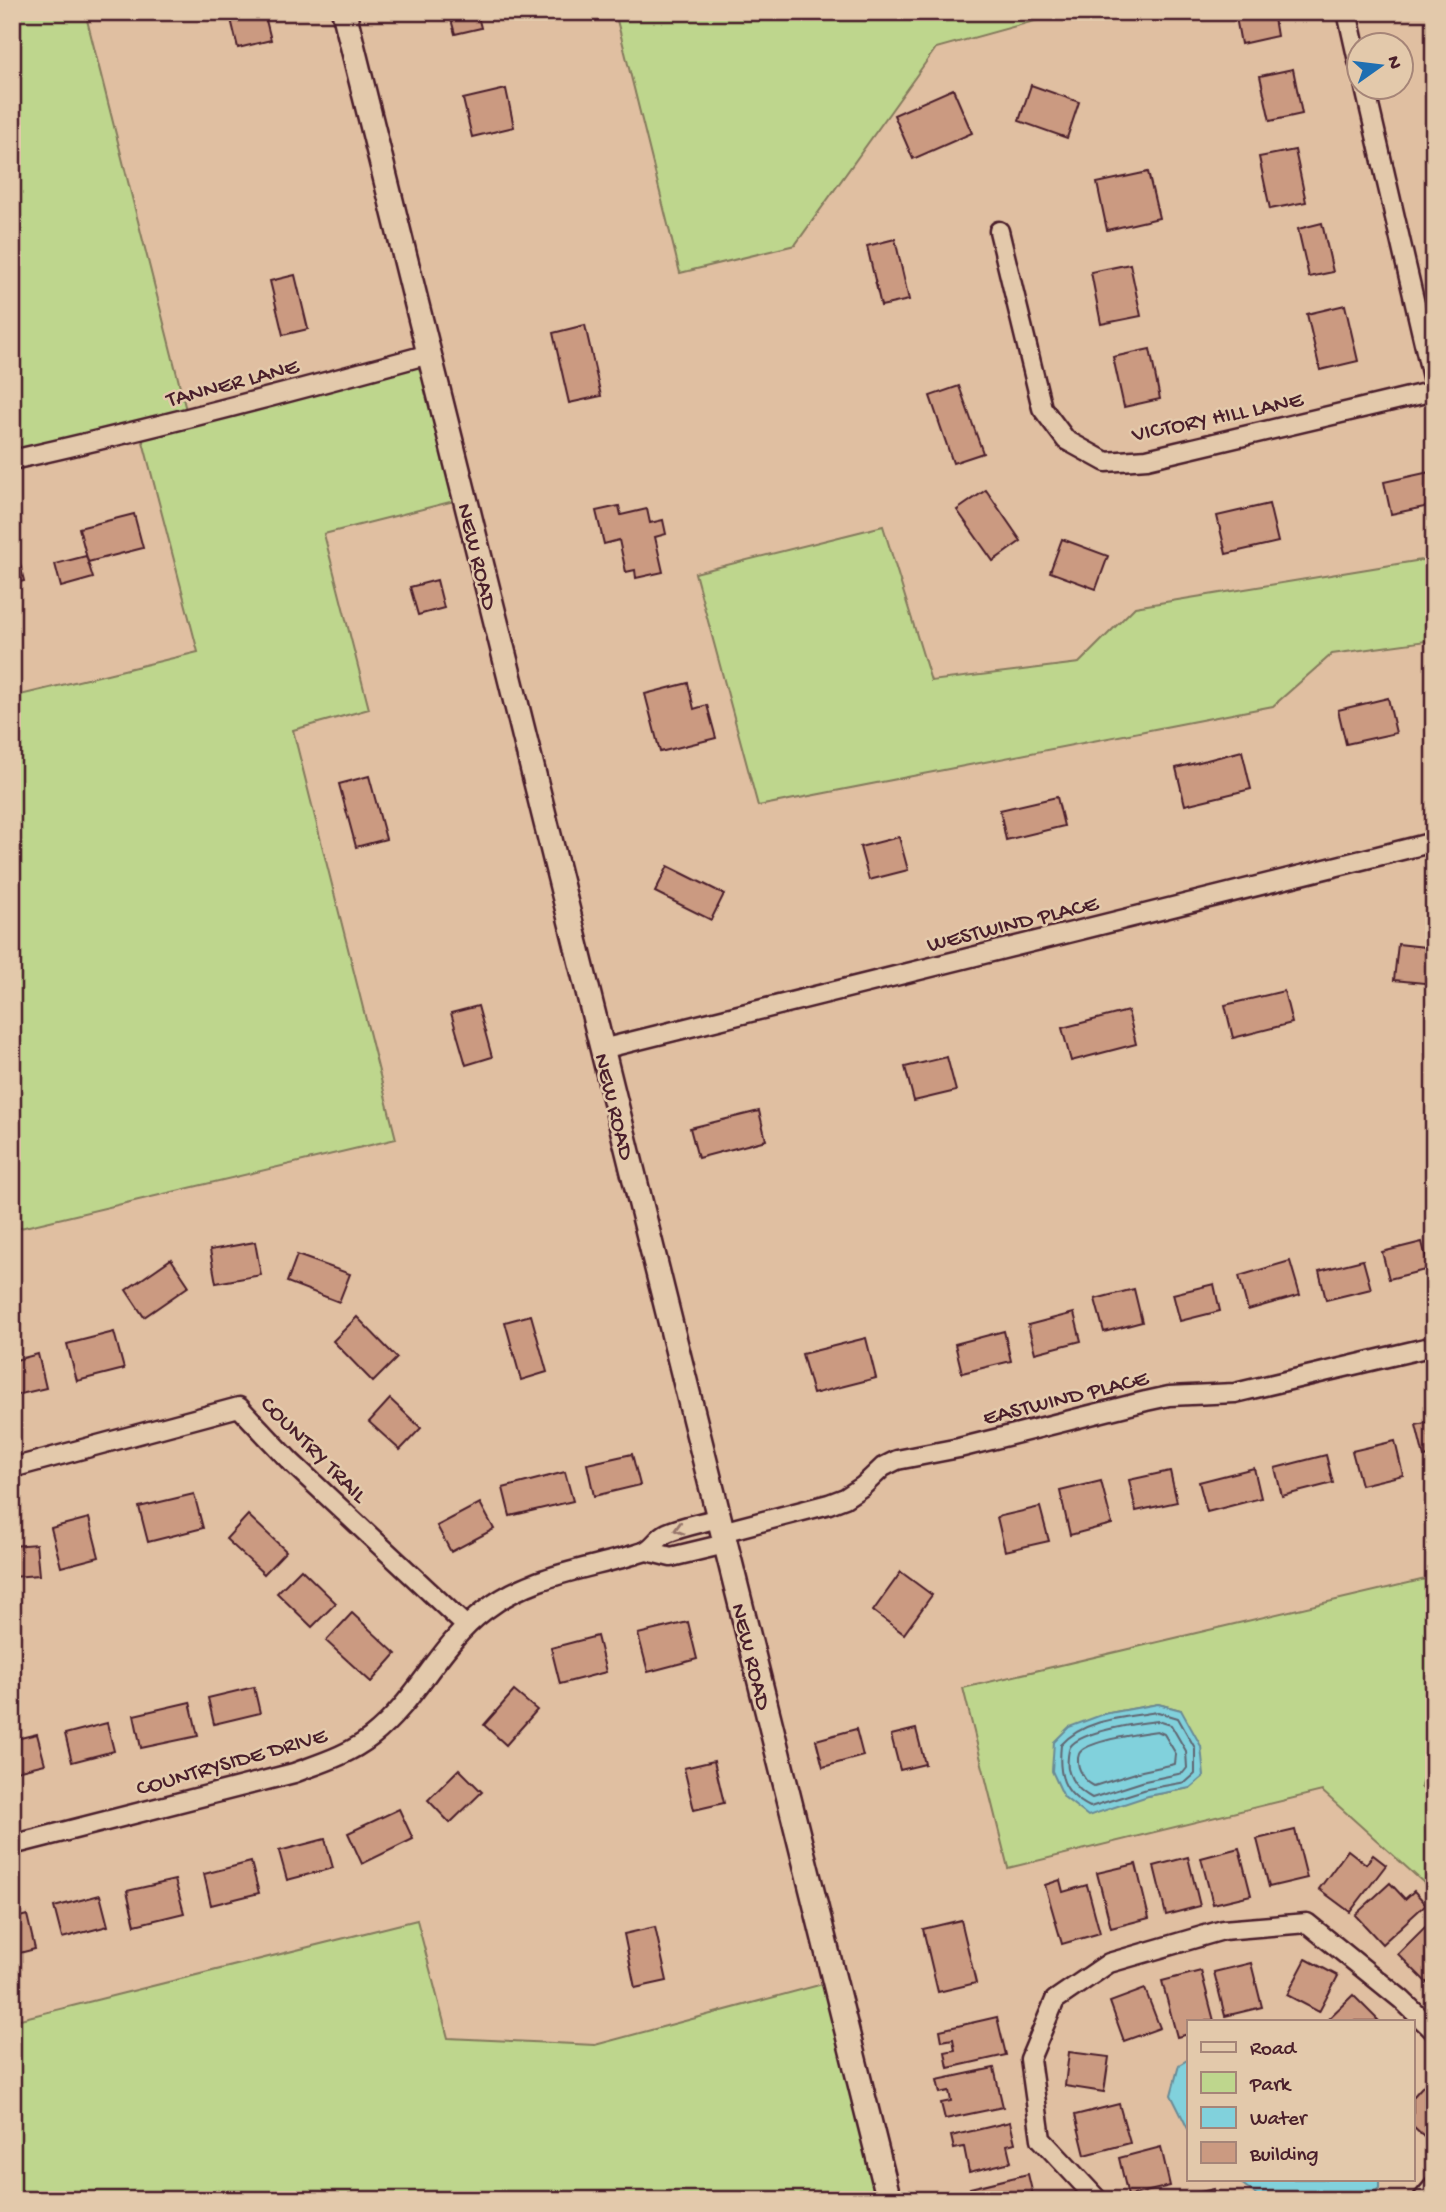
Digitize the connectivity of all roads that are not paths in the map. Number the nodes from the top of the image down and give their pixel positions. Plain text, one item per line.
1 (344, 12) edge
2 (1347, 12) edge
3 (1352, 32) edge
4 (1368, 102) edge
5 (999, 231) dead end
6 (429, 354) junction
7 (1434, 388) edge
8 (12, 460) edge
9 (1434, 842) edge
10 (602, 1049) junction
11 (1434, 1346) edge
12 (12, 1468) edge
13 (722, 1531) junction
14 (646, 1551) junction
15 (466, 1626) junction
16 (12, 1845) edge
17 (1434, 2031) edge
18 (1434, 2186) edge
19 (889, 2200) edge
20 (1098, 2200) edge
21 (1422, 2200) edge

1 - 6 street, NEW ROAD
2 - 3 street
4 - 7 street
5 - 7 street, VICTORY HILL LANE
6 - 8 street, TANNER LANE
6 - 10 street, NEW ROAD
9 - 10 street, WESTWIND PLACE
10 - 13 street, NEW ROAD
11 - 13 street, EASTWIND PLACE
12 - 15 street, COUNTRY TRAIL
13 - 14 street, COUNTRYSIDE DRIVE
13 -> 14 street, COUNTRYSIDE DRIVE
13 - 19 street, NEW ROAD
14 - 15 street, COUNTRYSIDE DRIVE
15 - 16 street, COUNTRYSIDE DRIVE
17 - 20 street
18 - 21 street

